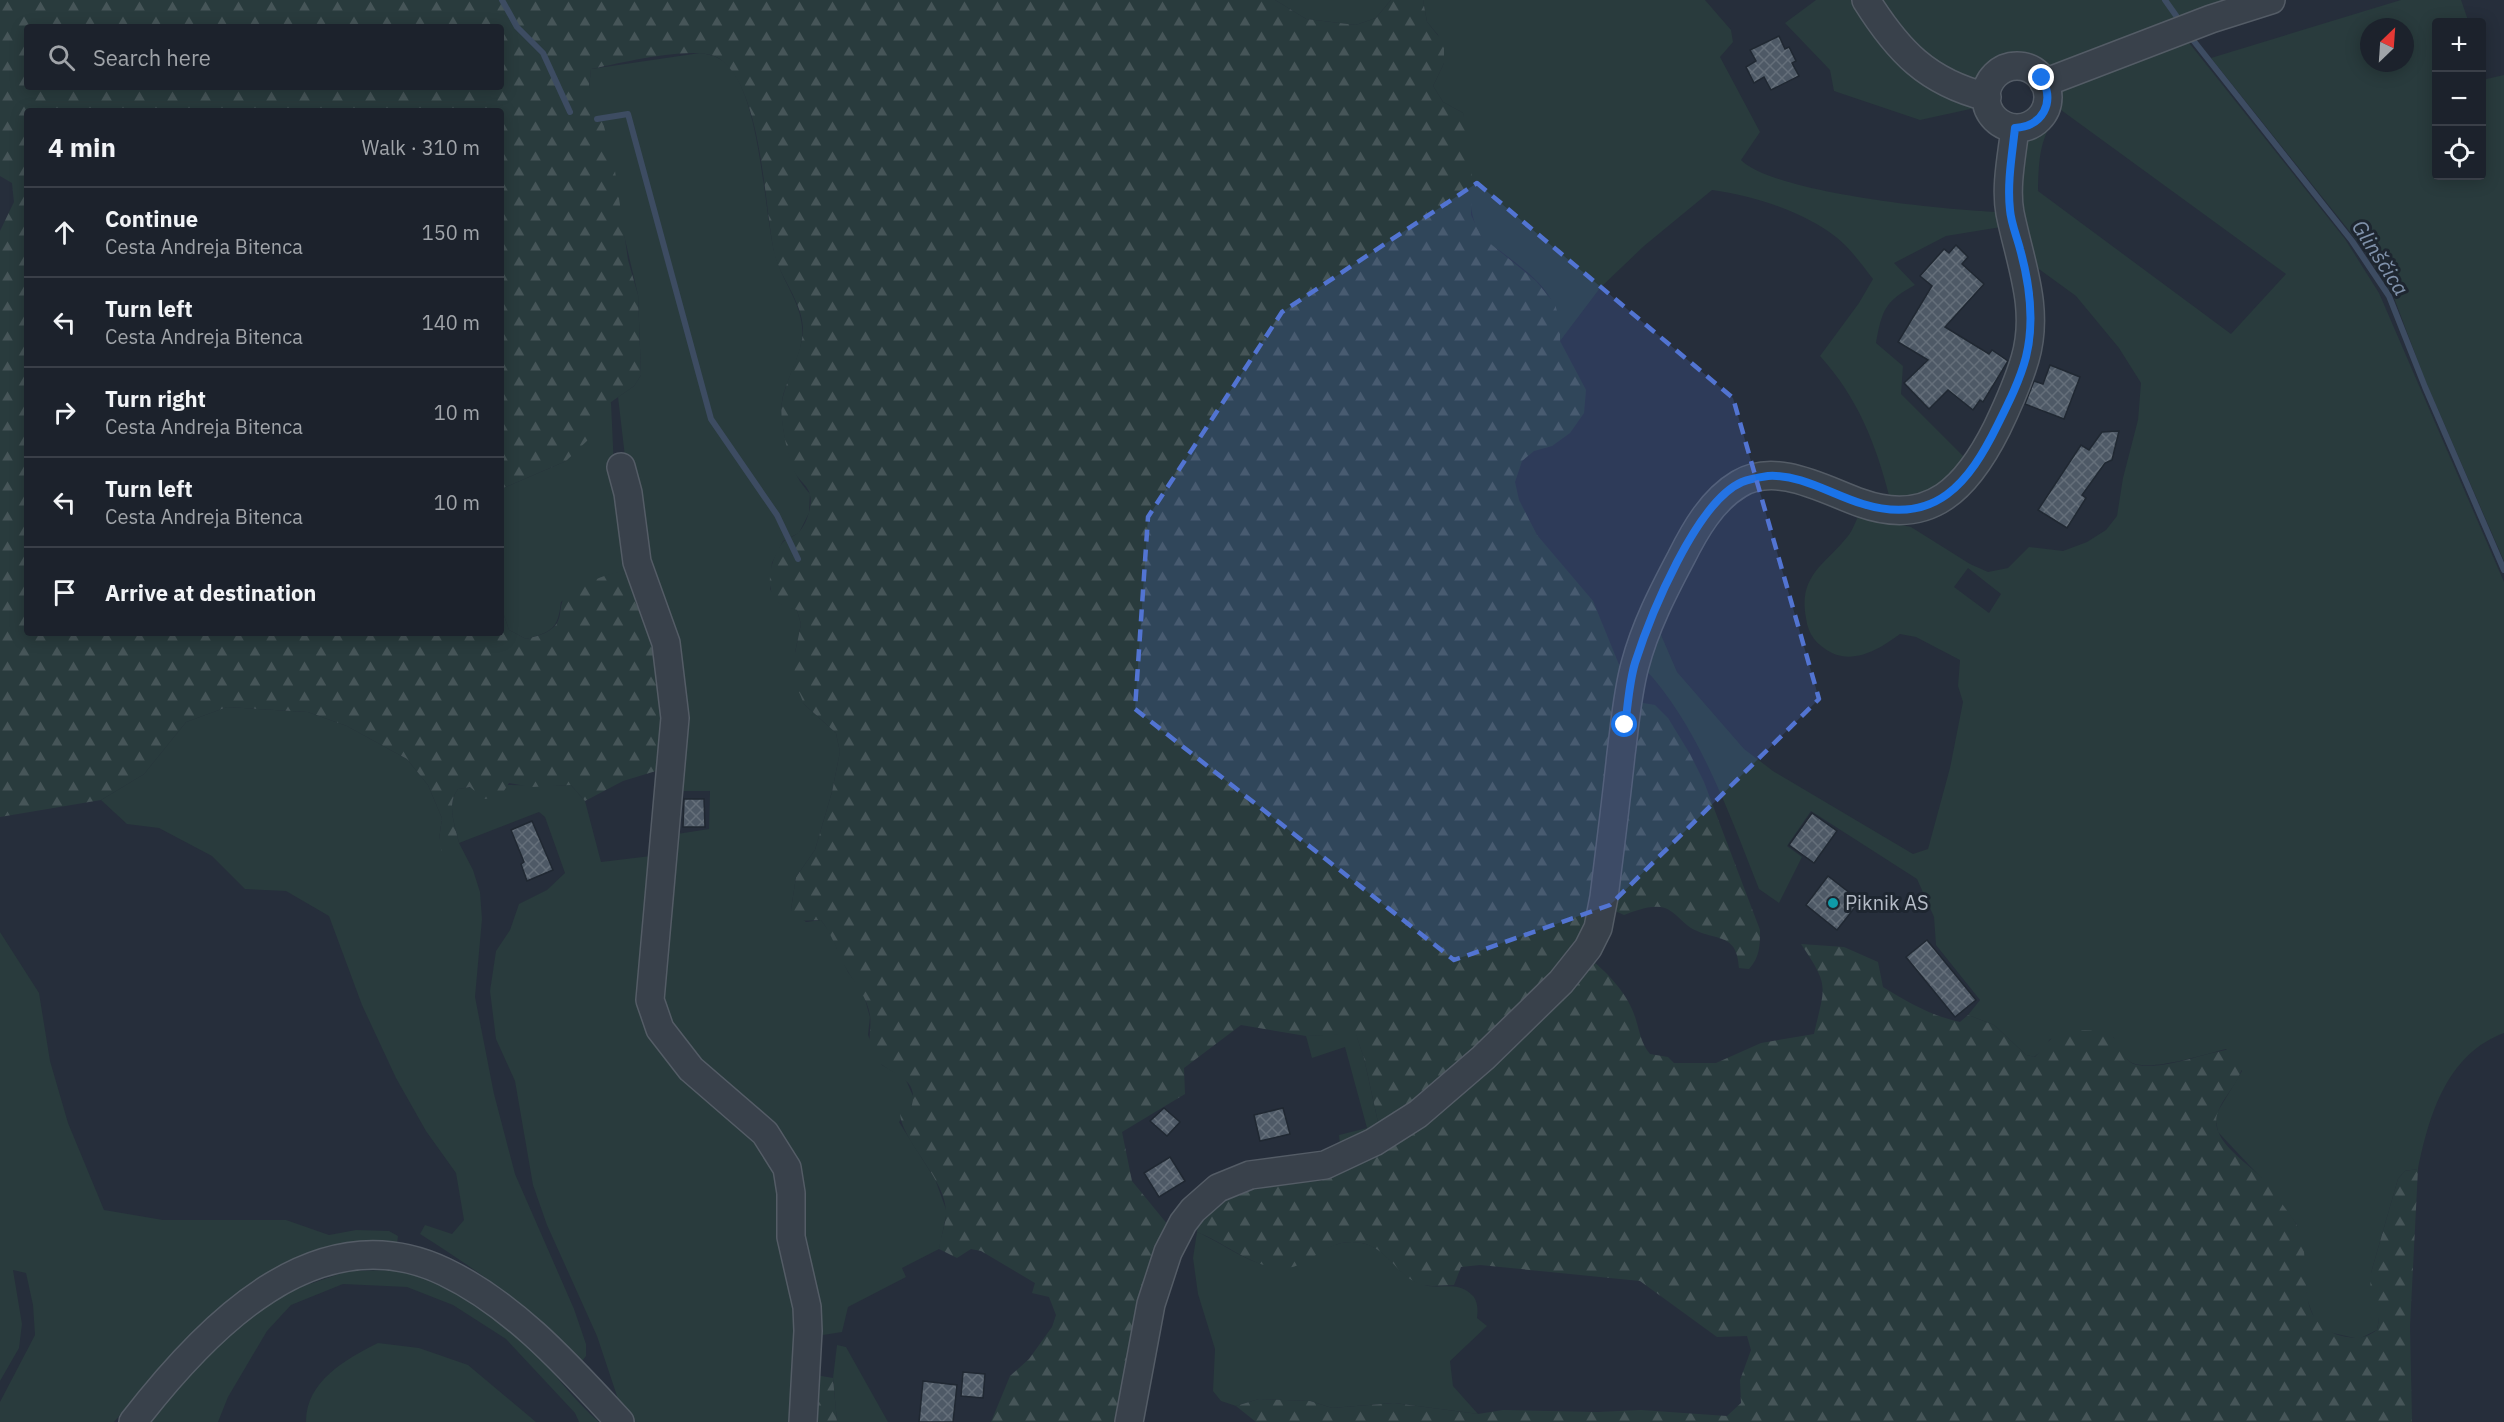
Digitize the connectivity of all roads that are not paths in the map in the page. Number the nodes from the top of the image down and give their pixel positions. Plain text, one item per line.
1 (1866, 0) edge
2 (2271, 0) edge
3 (2044, 83) junction
4 (1987, 98) junction
5 (2015, 128) junction
6 (621, 467) dead end
7 (133, 1422) edge
8 (620, 1422) edge
9 (803, 1422) edge
10 (1129, 1422) edge

1 - 4 street
2 - 3 street
3 - 4 street
3 - 5 street
4 - 5 street
5 - 10 street
6 - 9 street
7 - 8 street

